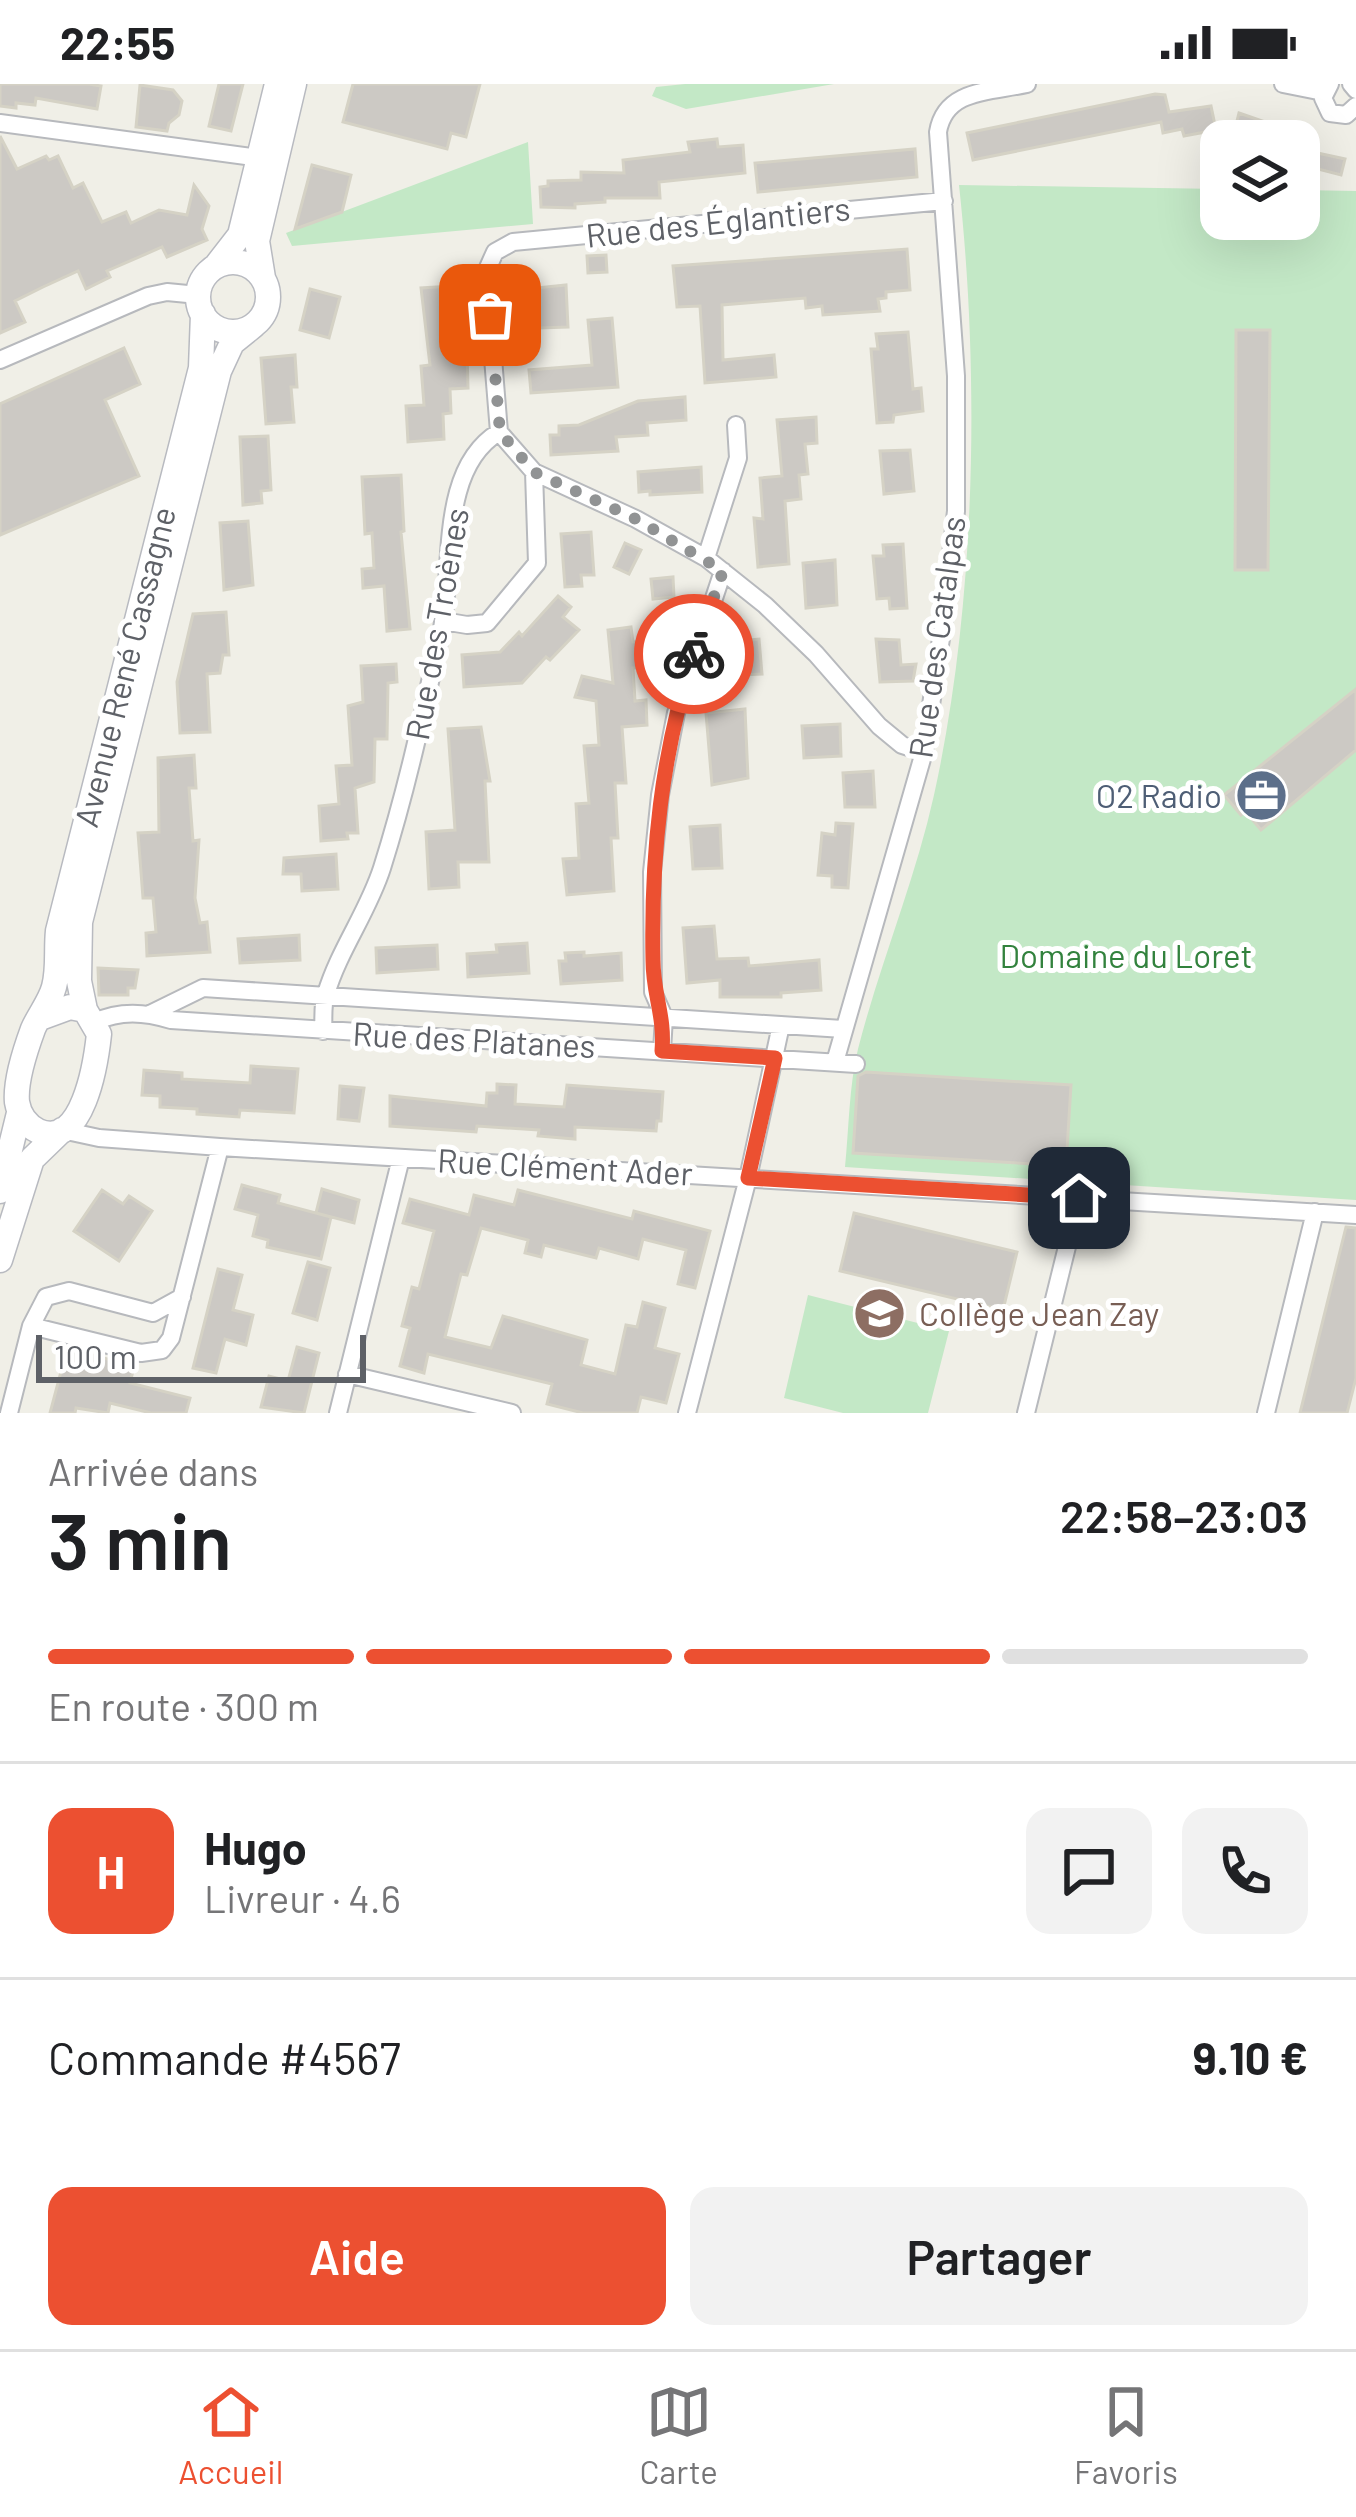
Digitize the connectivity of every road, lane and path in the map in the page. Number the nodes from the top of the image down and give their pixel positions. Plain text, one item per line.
1 (277, 84) edge
2 (294, 84) edge
3 (1027, 84) edge
4 (1283, 84) edge
5 (1327, 88) edge
6 (1356, 106) edge
7 (0, 123) edge
8 (267, 159) junction
9 (944, 201) junction
10 (216, 266) junction
11 (262, 278) junction
12 (200, 305) junction
13 (253, 326) junction
14 (0, 359) edge
15 (736, 424) dead end
16 (500, 432) junction
17 (534, 472) junction
18 (706, 558) junction
19 (723, 571) junction
20 (443, 621) junction
21 (923, 752) junction
22 (325, 996) junction
23 (150, 1014) junction
24 (90, 1016) junction
25 (664, 1017) junction
26 (40, 1018) junction
27 (781, 1025) junction
28 (843, 1028) junction
29 (323, 1030) junction
30 (662, 1051) junction
31 (775, 1058) junction
32 (835, 1063) junction
33 (856, 1064) dead end
34 (19, 1113) junction
35 (62, 1130) junction
36 (220, 1147) junction
37 (401, 1158) junction
38 (748, 1178) junction
39 (0, 1191) edge
40 (1079, 1198) junction
41 (1315, 1212) junction
42 (1356, 1215) edge
43 (0, 1260) edge
44 (182, 1297) junction
45 (31, 1326) junction
46 (347, 1374) junction
47 (9, 1413) edge
48 (338, 1413) edge
49 (512, 1413) edge
50 (687, 1413) edge
51 (1026, 1413) edge
52 (1266, 1413) edge

1 - 8 main road, Avenue René Cassagne
2 - 8 main road, Avenue René Cassagne
3 - 9 street, Rue des Catalpas
4 - 5 street
5 - 6 street
7 - 8 street
8 - 10 main road, Avenue René Cassagne
8 - 11 main road, Avenue René Cassagne
9 - 16 street, Rue des Églantiers
9 - 21 street, Rue des Catalpas
10 - 11 main road
10 - 12 main road, Avenue René Cassagne
11 - 13 main road, Avenue René Cassagne
12 - 13 main road
12 - 14 street
12 - 26 main road, Avenue René Cassagne
13 - 24 main road, Avenue René Cassagne
15 - 18 street
16 - 17 street
16 - 20 street, Rue des Troènes
17 - 18 street
17 - 20 street
18 - 19 street
19 - 21 street
19 - 25 street
20 - 22 street, Rue des Troènes
21 - 28 street, Rue des Catalpas
22 - 23 street
22 - 25 street
22 - 29 street
23 - 24 street, Rue des Platanes
23 - 29 street, Rue des Platanes
24 - 26 main road
24 - 35 main road, Avenue René Cassagne
25 - 27 street
25 - 30 street
26 - 34 main road, Avenue René Cassagne
27 - 28 street
27 - 31 street
28 - 32 street, Rue des Catalpas
29 - 30 street, Rue des Platanes
30 - 31 street, Rue des Platanes
31 - 32 street, Rue des Platanes
31 - 38 street
32 - 33 street, Rue des Platanes
34 - 35 main road
34 - 39 main road, Avenue René Cassagne
35 - 36 street, Rue Clément Ader
35 - 43 main road, Avenue René Cassagne
36 - 37 street, Rue Clément Ader
36 - 44 street
37 - 38 street, Rue Clément Ader
37 - 46 street
38 - 40 street, Rue Clément Ader
38 - 50 street
40 - 41 street, Rue Clément Ader
40 - 51 street
41 - 42 street, Rue Clément Ader
41 - 52 street
44 - 45 street
44 - 45 street
45 - 47 street
46 - 48 street
46 - 49 street

